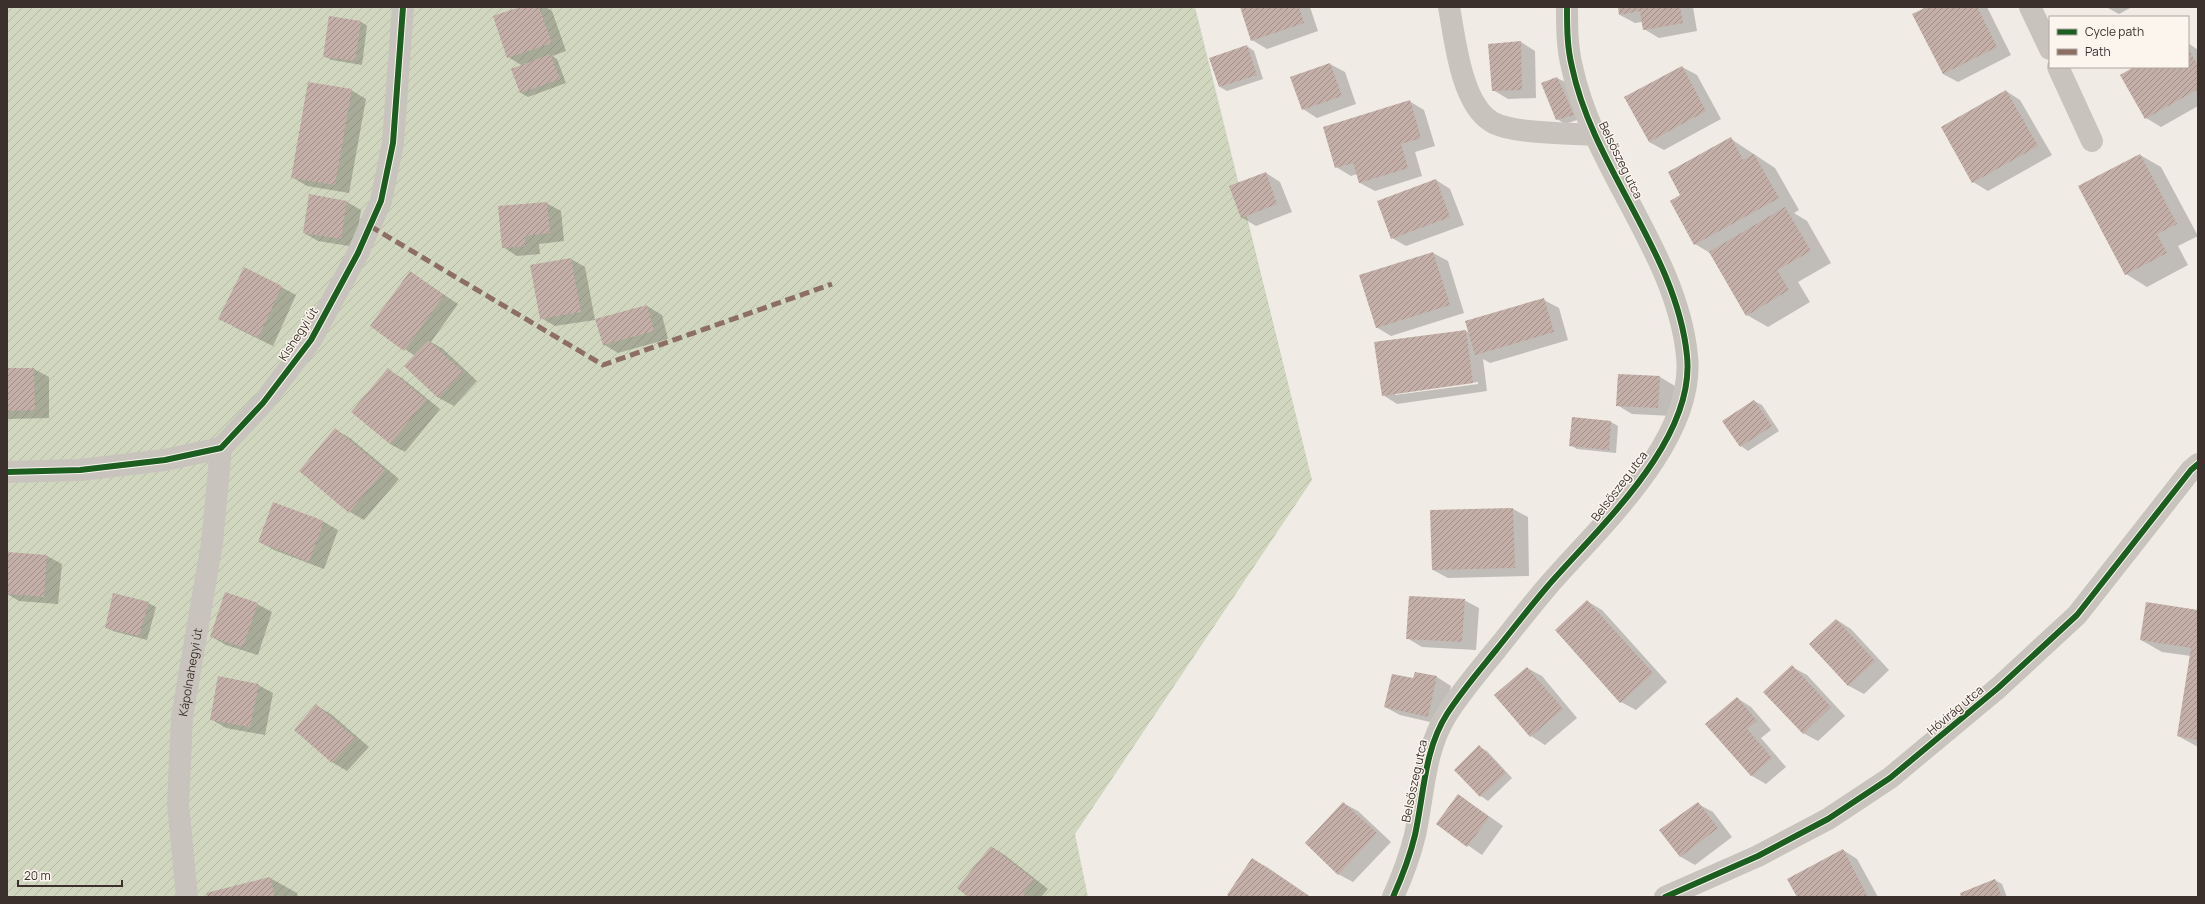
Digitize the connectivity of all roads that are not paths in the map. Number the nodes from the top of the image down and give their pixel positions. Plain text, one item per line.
1 (403, 7) edge
2 (1449, 7) edge
3 (1567, 7) edge
4 (2030, 7) edge
5 (2049, 47) edge
6 (2058, 68) edge
7 (1595, 135) junction
8 (2092, 141) dead end
9 (221, 448) junction
10 (2198, 464) edge
11 (7, 472) edge
12 (187, 897) edge
13 (1394, 897) edge
14 (1665, 897) edge

1 - 9 street, Kishegyi út
2 - 7 street, Belsőszeg utca
3 - 7 street, Belsőszeg utca
4 - 5 street
6 - 8 street
7 - 13 street, Belsőszeg utca
9 - 11 street
9 - 12 street, Kápolnahegyi út
10 - 14 street, Hóvirág utca

